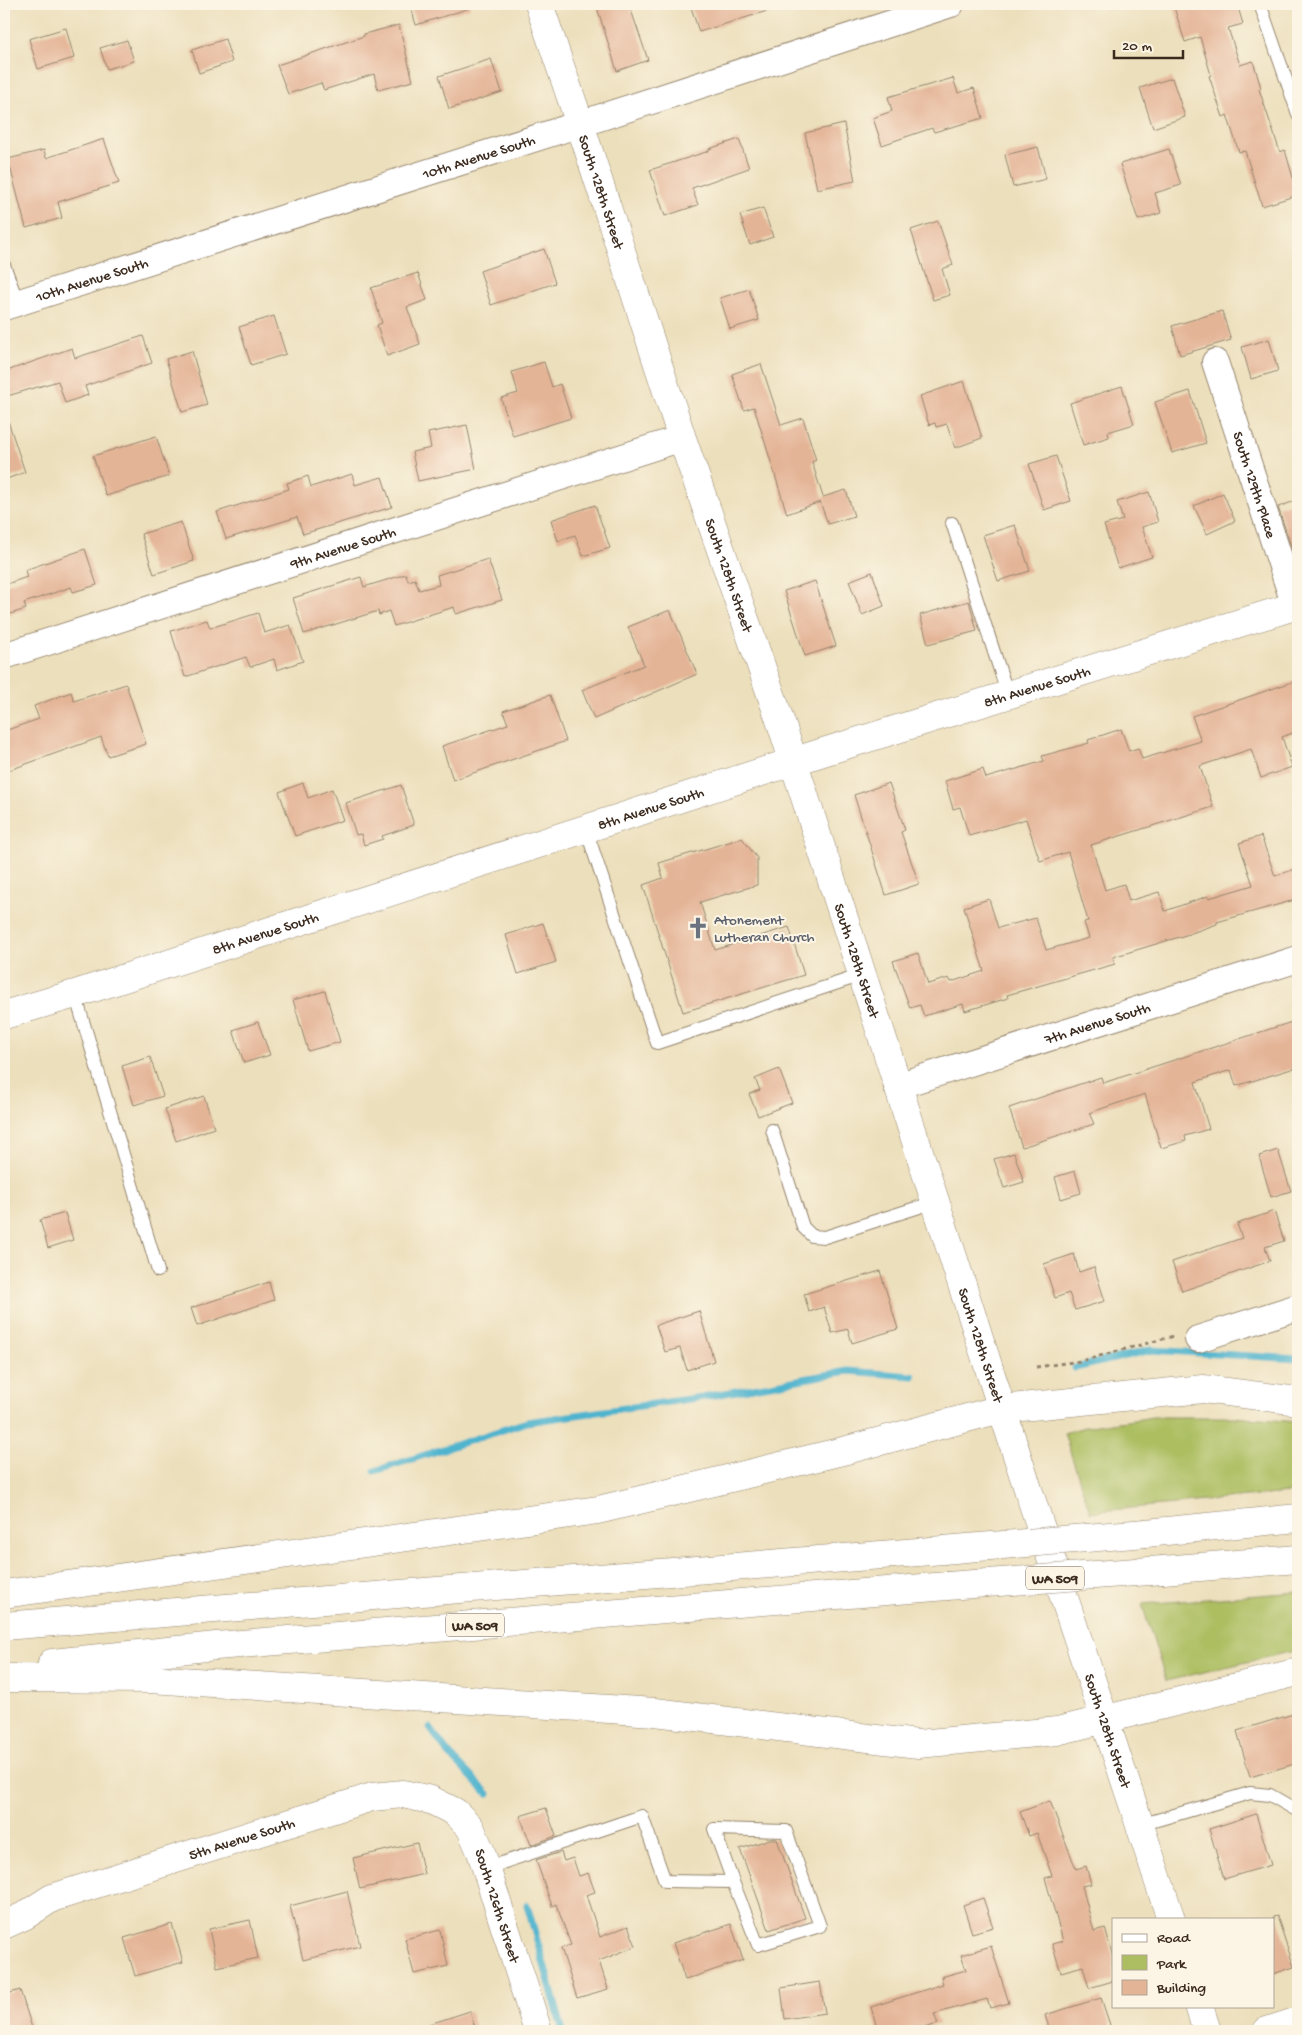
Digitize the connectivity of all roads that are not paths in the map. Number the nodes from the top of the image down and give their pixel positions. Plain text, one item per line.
1 (539, 4) edge
2 (951, 4) edge
3 (1260, 4) edge
4 (900, 11) edge
5 (1298, 114) edge
6 (580, 124) junction
7 (4, 265) edge
8 (11, 305) edge
9 (1214, 362) dead end
10 (682, 438) junction
11 (952, 523) dead end
12 (1297, 605) edge
13 (4, 656) edge
14 (1008, 695) junction
15 (793, 762) junction
16 (586, 829) junction
17 (1298, 959) edge
18 (862, 975) junction
19 (75, 994) junction
20 (4, 1016) edge
21 (897, 1086) junction
22 (772, 1130) dead end
23 (935, 1202) junction
24 (158, 1271) dead end
25 (1298, 1307) edge
26 (1198, 1338) road end
27 (1298, 1401) edge
28 (1001, 1409) junction
29 (1298, 1518) edge
30 (1298, 1559) edge
31 (4, 1594) edge
32 (4, 1626) edge
33 (4, 1668) edge
34 (1298, 1672) edge
35 (4, 1678) edge
36 (1103, 1721) junction
37 (432, 1800) joint
38 (1298, 1811) edge
39 (1140, 1825) junction
40 (486, 1868) junction
41 (733, 1882) junction
42 (52, 1898) junction
43 (4, 1903) edge
44 (1171, 1918) edge
45 (4, 1925) edge
46 (1200, 2008) edge
47 (1298, 2021) edge
48 (538, 2031) edge
49 (1207, 2031) edge
50 (1267, 2031) edge

1 - 6 main road, South 128th Street
2 - 4 street, 10th Avenue South
3 - 5 lane
4 - 6 street, 10th Avenue South
6 - 8 street, 10th Avenue South
6 - 10 main road, South 128th Street
7 - 8 lane
9 - 12 street, South 129th Place
10 - 13 street, 9th Avenue South
10 - 15 main road, South 128th Street
11 - 14 lane
12 - 14 main road, 8th Avenue South
14 - 15 main road, 8th Avenue South
15 - 16 main road, 8th Avenue South
15 - 18 main road, South 128th Street
16 - 18 lane
16 - 19 main road, 8th Avenue South
17 - 21 street, 7th Avenue South
18 - 21 main road, South 128th Street
19 - 20 main road, 8th Avenue South
19 - 24 lane
21 - 23 main road, South 128th Street
22 - 23 lane
23 - 28 main road, South 128th Street
25 - 26 street
27 - 28 main road
28 - 31 main road
28 - 36 main road, South 128th Street
29 - 32 main road, bridge
30 - 33 main road, WA 509, bridge
34 - 36 main road
35 - 36 main road
36 - 39 main road, South 128th Street
37 - 40 main road, South 126th Street
37 - 42 main road, 5th Avenue South
38 - 39 lane
39 - 44 main road, South 128th Street
40 - 41 lane
40 - 48 main road, South 126th Street
41 - 41 lane
42 - 43 main road, 5th Avenue South
42 - 45 main road, 5th Avenue South
46 - 49 main road
47 - 50 main road

